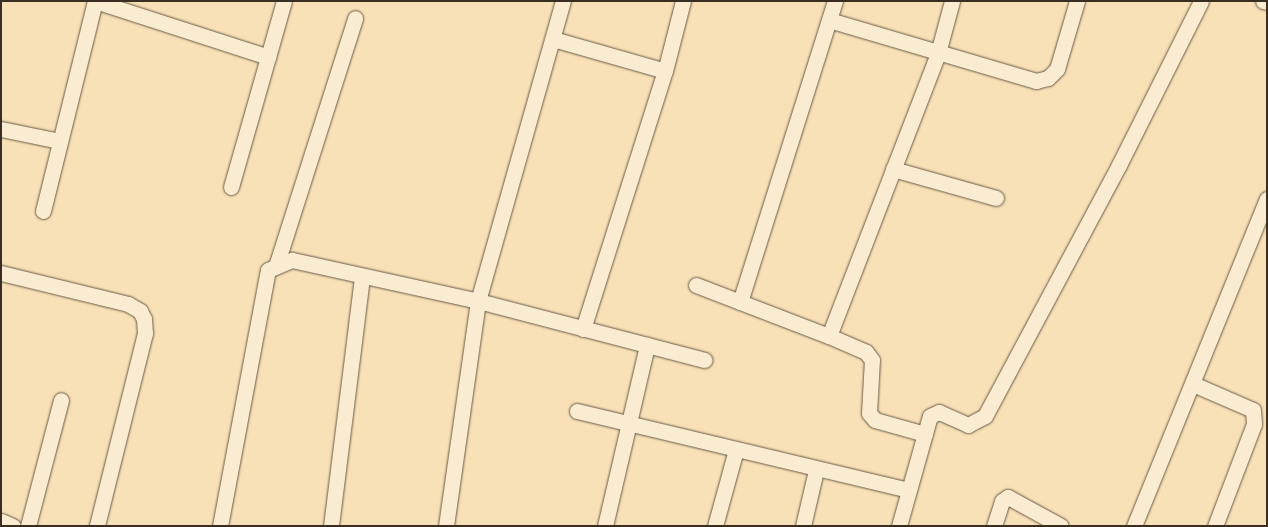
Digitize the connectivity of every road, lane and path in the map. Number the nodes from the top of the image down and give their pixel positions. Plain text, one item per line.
1 (95, 1) edge
2 (284, 1) edge
3 (563, 1) edge
4 (683, 1) edge
5 (835, 1) edge
6 (952, 1) edge
7 (1077, 1) edge
8 (1201, 1) edge
9 (1263, 1) edge
10 (1267, 2) edge
11 (355, 18) dead end
12 (829, 20) junction
13 (553, 39) junction
14 (938, 53) junction
15 (268, 57) junction
16 (665, 71) junction
17 (1, 128) edge
18 (60, 141) junction
19 (893, 169) junction
20 (231, 187) dead end
21 (996, 198) dead end
22 (1267, 199) edge
23 (43, 211) dead end
24 (278, 263) junction
25 (1, 274) edge
26 (362, 276) junction
27 (696, 285) dead end
28 (478, 301) junction
29 (740, 302) junction
30 (583, 328) junction
31 (829, 336) junction
32 (647, 345) junction
33 (704, 360) dead end
34 (1193, 384) junction
35 (61, 400) dead end
36 (577, 411) dead end
37 (629, 424) junction
38 (925, 434) junction
39 (736, 450) junction
40 (816, 470) junction
41 (908, 490) junction
42 (1, 521) edge
43 (13, 526) edge
44 (28, 526) edge
45 (97, 526) edge
46 (220, 526) edge
47 (331, 526) edge
48 (446, 526) edge
49 (605, 526) edge
50 (715, 526) edge
51 (803, 526) edge
52 (899, 526) edge
53 (994, 526) edge
54 (1061, 526) edge
55 (1134, 526) edge
56 (1215, 526) edge

1 - 15 street
1 - 18 street
2 - 15 street
3 - 13 street
4 - 16 street
5 - 12 street
6 - 14 street
7 - 14 street
8 - 38 street
9 - 10 street
11 - 24 street
12 - 14 street
12 - 29 street
13 - 16 street
13 - 28 street
14 - 19 street
15 - 20 street
16 - 30 street
17 - 18 street
18 - 23 street
19 - 21 street
19 - 31 street
22 - 34 street
24 - 26 street
24 - 46 street
25 - 45 street
26 - 28 street
26 - 47 street
27 - 29 street
28 - 30 street
28 - 48 street
29 - 31 street
30 - 32 street
31 - 38 street
32 - 33 street
32 - 37 street
34 - 55 street
34 - 56 street
35 - 44 street
36 - 37 street
37 - 39 street
37 - 49 street
38 - 41 street
39 - 40 street
39 - 50 street
40 - 41 street
40 - 51 street
41 - 52 street
42 - 43 street
53 - 54 street

